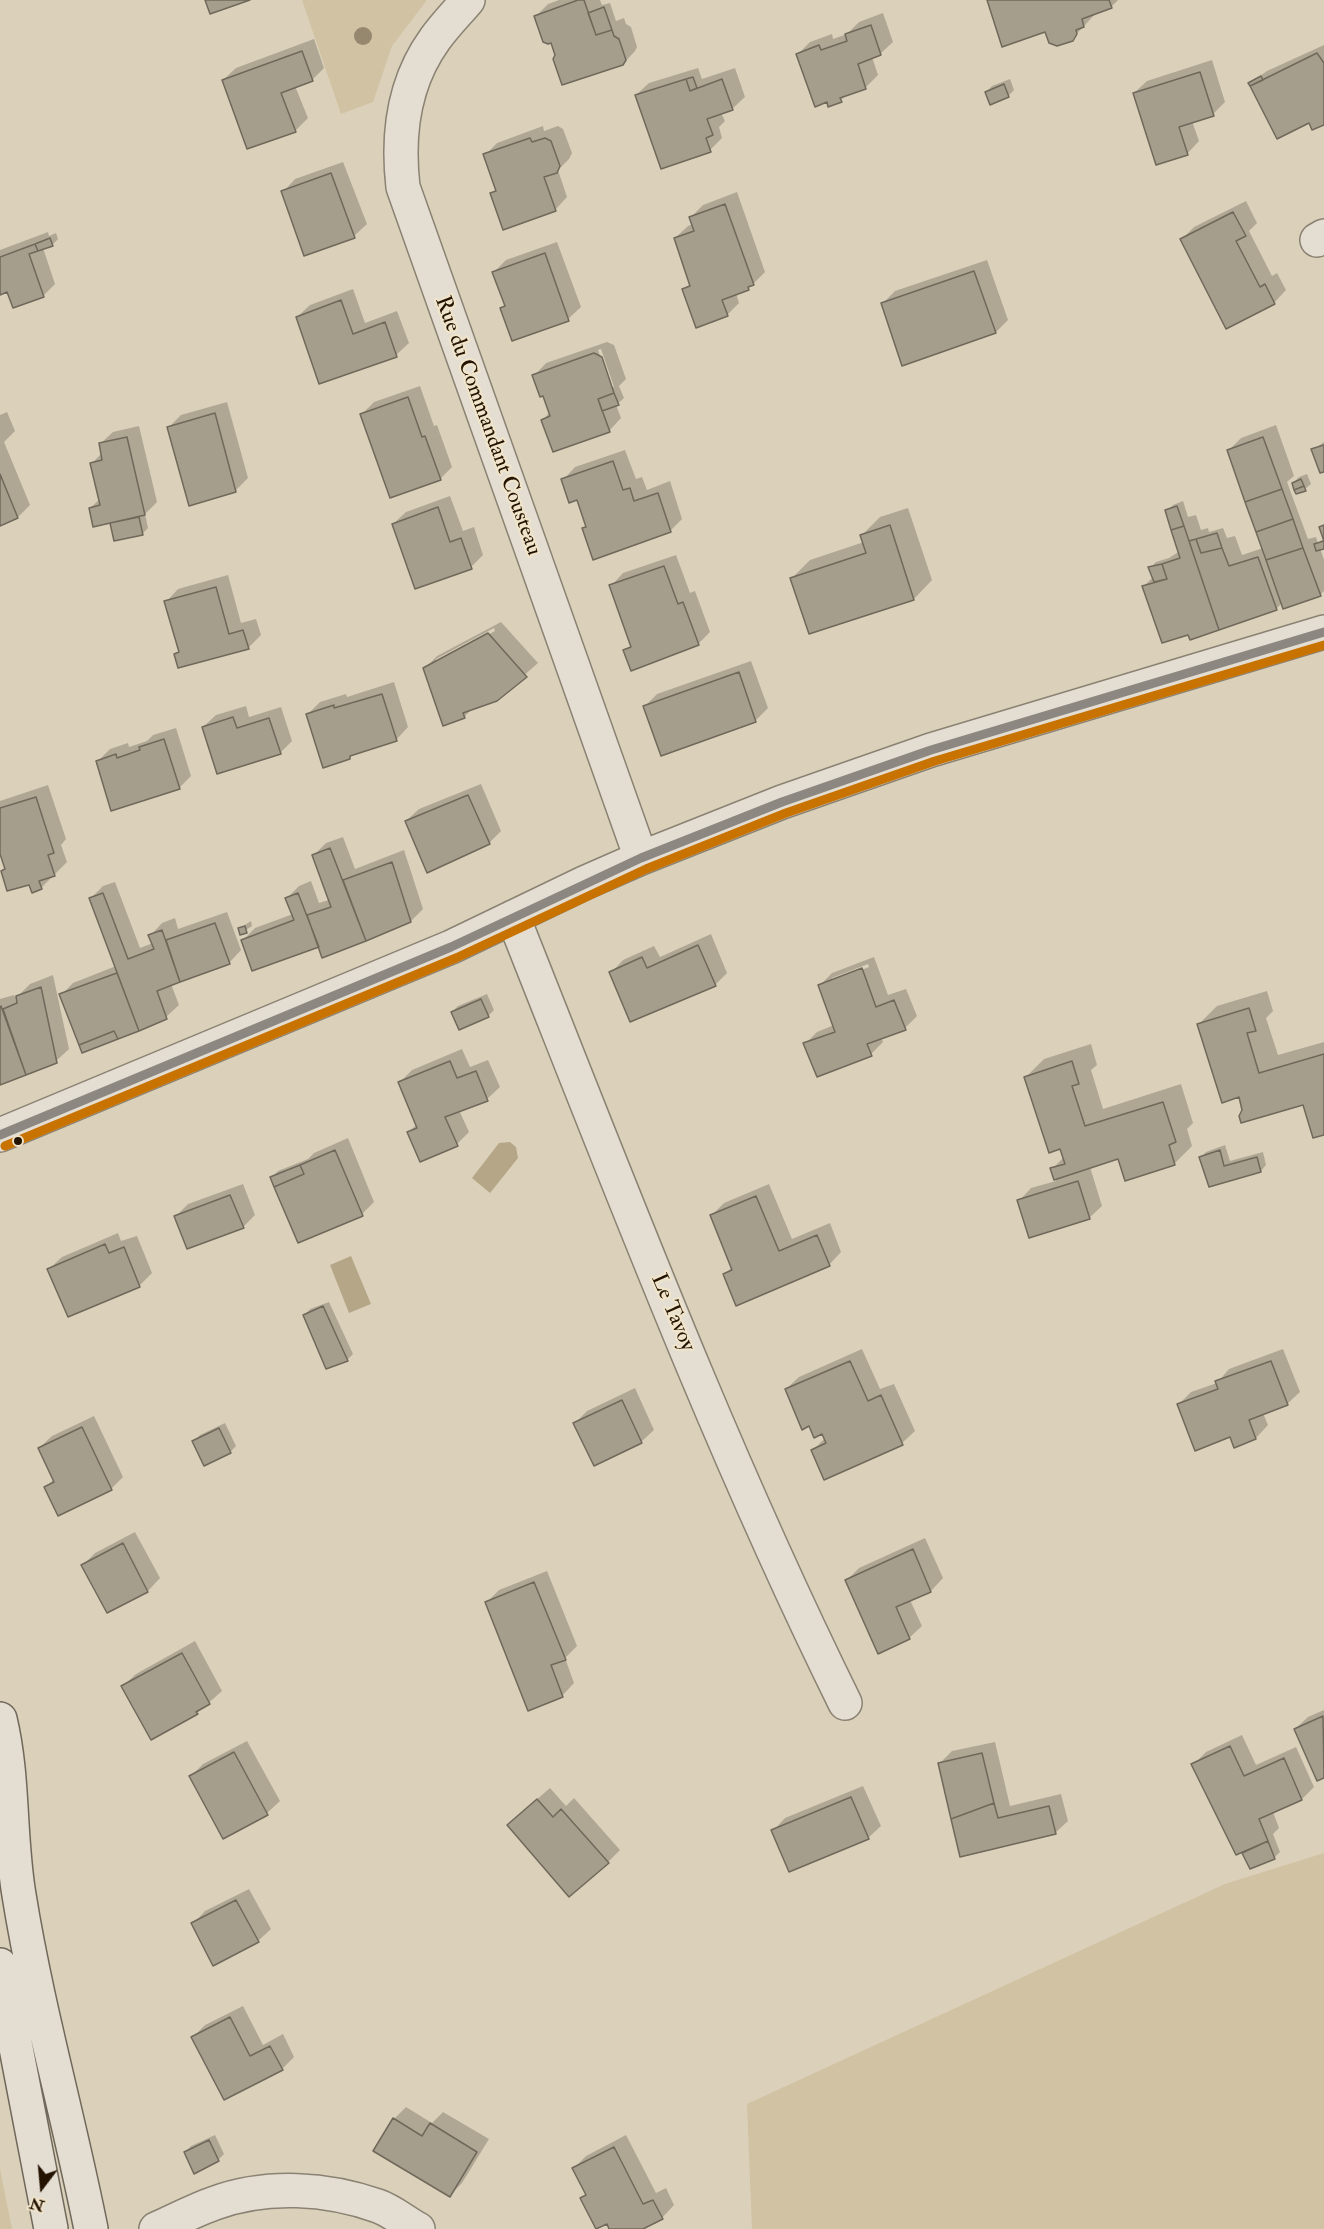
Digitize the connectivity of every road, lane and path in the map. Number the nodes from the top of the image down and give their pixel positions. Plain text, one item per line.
1 (468, 0) edge
2 (1324, 632) edge
3 (641, 858) junction
4 (513, 917) junction
5 (0, 1135) edge
6 (845, 1703) dead end
7 (0, 1719) edge
8 (0, 1965) edge
9 (51, 2229) edge
10 (91, 2229) edge
11 (156, 2229) edge
12 (418, 2229) edge

1 - 3 street, Rue du Commandant Cousteau
2 - 3 street
3 - 4 street
4 - 5 street
4 - 6 street, Le Tavoy
7 - 10 street
8 - 9 street
11 - 12 street

